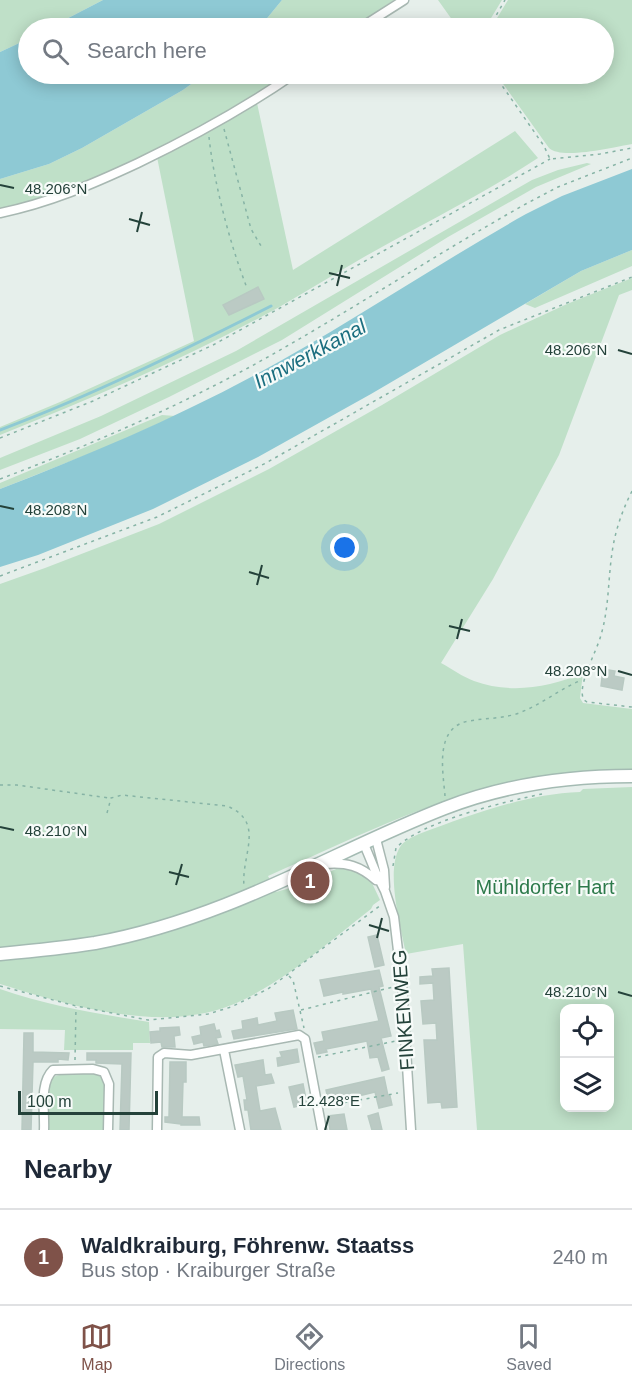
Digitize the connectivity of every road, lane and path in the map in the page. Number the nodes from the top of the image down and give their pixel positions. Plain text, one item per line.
1 (404, 0) edge
2 (505, 0) edge
3 (376, 18) edge
4 (495, 18) edge
5 (278, 84) edge
6 (501, 84) edge
7 (222, 119) junction
8 (208, 127) junction
9 (632, 148) edge
10 (632, 158) edge
11 (550, 159) junction
12 (0, 213) edge
13 (261, 246) dead end
14 (632, 277) edge
15 (247, 288) dead end
16 (0, 438) edge
17 (0, 479) edge
18 (632, 491) edge
19 (0, 576) edge
20 (583, 680) junction
21 (632, 707) edge
22 (632, 776) edge
23 (0, 785) edge
24 (545, 794) dead end
25 (111, 798) junction
26 (446, 807) junction
27 (107, 813) dead end
28 (370, 841) junction
29 (319, 864) junction
30 (392, 869) dead end
31 (385, 892) junction
32 (244, 897) junction
33 (0, 954) edge
34 (288, 975) junction
35 (402, 984) junction
36 (0, 986) edge
37 (76, 1006) junction
38 (301, 1010) junction
39 (302, 1038) junction
40 (406, 1039) junction
41 (224, 1050) junction
42 (309, 1059) junction
43 (75, 1068) junction
44 (410, 1095) junction
45 (338, 1104) dead end
46 (44, 1130) edge
47 (108, 1130) edge
48 (157, 1130) edge
49 (240, 1130) edge
50 (322, 1130) edge
51 (411, 1130) edge

1 - 3 street
2 - 4 path
5 - 7 street
6 - 11 path
7 - 8 street
7 - 13 path
8 - 12 street
8 - 15 path
9 - 11 path
10 - 17 path
11 - 16 path
14 - 19 path
18 - 20 path
20 - 21 path
20 - 26 path
22 - 26 main road
23 - 25 path
24 - 30 path
25 - 27 path
25 - 32 path
26 - 28 main road
28 - 29 main road
28 - 31 street, FINKENWEG
28 - 31 street, FINKENWEG
29 - 31 street
29 - 32 main road
31 - 34 path
31 - 35 street, FINKENWEG
32 - 33 main road
34 - 37 path
34 - 38 path
35 - 38 path
35 - 40 street, FINKENWEG
36 - 37 path
37 - 43 path
38 - 39 path
39 - 41 street
39 - 42 street
40 - 42 path
40 - 44 street, FINKENWEG
41 - 48 street
41 - 49 street
42 - 50 street
43 - 46 street
43 - 47 street
44 - 45 path
44 - 51 street, FINKENWEG

